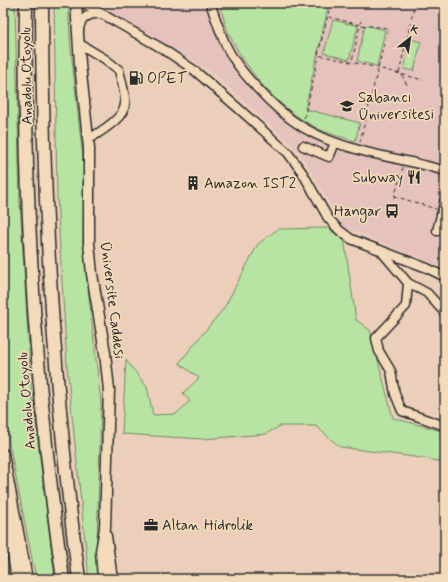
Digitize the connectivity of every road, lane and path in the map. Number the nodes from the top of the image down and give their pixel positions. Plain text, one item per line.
1 (26, 3) edge
2 (42, 3) edge
3 (76, 3) edge
4 (83, 3) edge
5 (210, 3) edge
6 (331, 3) edge
7 (415, 3) edge
8 (443, 3) edge
9 (445, 8) edge
10 (103, 14) junction
11 (328, 17) junction
12 (361, 21) dead end
13 (360, 26) junction
14 (78, 40) junction
15 (319, 56) dead end
16 (352, 62) junction
17 (378, 68) junction
18 (399, 74) junction
19 (402, 75) junction
20 (423, 80) dead end
21 (407, 85) dead end
22 (302, 127) junction
23 (88, 140) junction
24 (335, 142) junction
25 (303, 146) dead end
26 (358, 150) junction
27 (445, 171) edge
28 (402, 173) dead end
29 (445, 199) edge
30 (442, 211) junction
31 (437, 231) dead end
32 (379, 249) junction
33 (445, 277) edge
34 (408, 283) junction
35 (445, 313) edge
36 (445, 426) edge
37 (3, 454) edge
38 (3, 476) edge
39 (105, 528) junction
40 (17, 579) edge
41 (27, 579) edge
42 (63, 579) edge
43 (79, 579) edge
44 (103, 579) edge
45 (112, 579) edge

1 - 42 highway, Anadolu Otoyolu
2 - 43 highway, Anadolu Otoyolu
3 - 14 main road, Üniversite Caddesi
4 - 10 street
5 - 22 street
6 - 11 path
7 - 18 path
8 - 9 path
10 - 14 street
10 - 32 street
11 - 13 path
11 - 16 path
12 - 13 path
13 - 16 path
13 - 17 path
14 - 23 main road, Üniversite Caddesi
14 - 23 street
15 - 22 path
16 - 17 path
17 - 18 path
17 - 26 path
18 - 19 path
19 - 20 path
19 - 21 path
22 - 24 street
23 - 39 main road, Üniversite Caddesi
24 - 25 street
24 - 26 street
26 - 27 street
28 - 30 path
29 - 30 street
30 - 31 street
32 - 33 street
32 - 34 street
34 - 35 street
34 - 36 street
37 - 41 main road
38 - 40 main road
39 - 44 main road
39 - 45 main road

